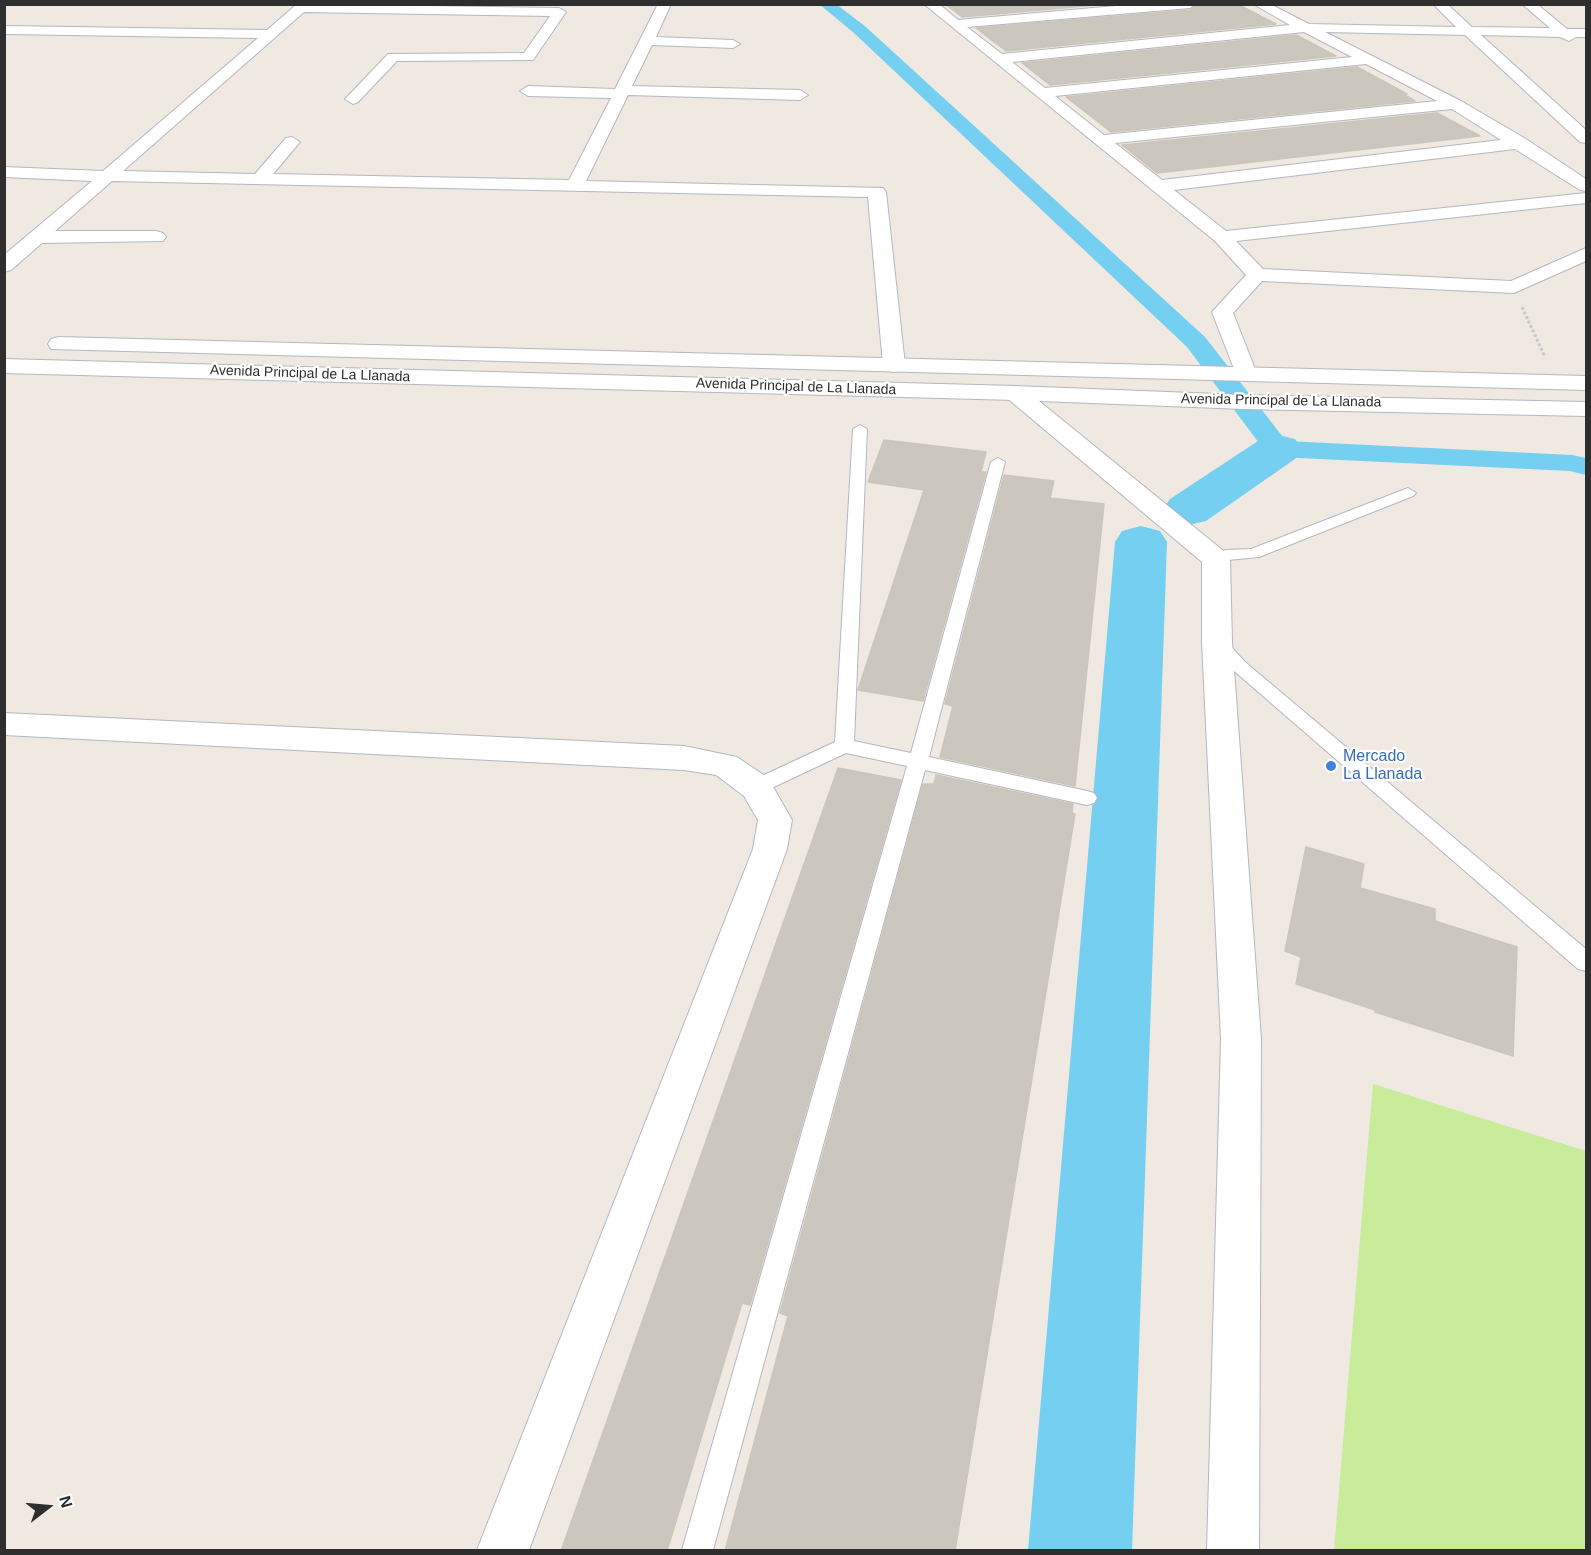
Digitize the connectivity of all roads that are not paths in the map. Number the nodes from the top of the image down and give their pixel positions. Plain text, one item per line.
1 (281, 4) edge
2 (665, 4) edge
3 (930, 4) edge
4 (1190, 4) edge
5 (1259, 4) edge
6 (1439, 4) edge
7 (1528, 4) edge
8 (303, 6) edge
9 (1348, 13) dead end
10 (956, 24) junction
11 (1305, 28) junction
12 (1363, 29) junction
13 (4, 30) edge
14 (1468, 31) junction
15 (1564, 32) junction
16 (1587, 33) edge
17 (4, 37) edge
18 (243, 38) junction
19 (267, 38) junction
20 (647, 41) junction
21 (733, 44) dead end
22 (1587, 50) edge
23 (221, 56) dead end
24 (998, 58) junction
25 (1366, 60) junction
26 (1409, 81) junction
27 (528, 91) dead end
28 (622, 92) junction
29 (1041, 93) junction
30 (800, 95) dead end
31 (353, 99) dead end
32 (1455, 104) junction
33 (1587, 138) edge
34 (1099, 140) junction
35 (292, 142) dead end
36 (1520, 143) junction
37 (96, 160) dead end
38 (4, 172) edge
39 (80, 174) junction
40 (108, 176) junction
41 (260, 179) junction
42 (576, 184) junction
43 (1160, 186) junction
44 (1587, 186) edge
45 (63, 188) dead end
46 (1587, 198) edge
47 (38, 237) junction
48 (156, 237) dead end
49 (1222, 237) junction
50 (1587, 254) edge
51 (4, 266) edge
52 (1257, 275) junction
53 (40, 344) dead end
54 (894, 365) junction
55 (4, 366) edge
56 (965, 367) junction
57 (1043, 369) junction
58 (1245, 374) junction
59 (1585, 383) edge
60 (1015, 393) junction
61 (1587, 409) edge
62 (860, 429) dead end
63 (998, 462) dead end
64 (1408, 493) dead end
65 (1216, 559) junction
66 (1217, 642) junction
67 (4, 724) edge
68 (844, 746) junction
69 (918, 762) junction
70 (756, 787) junction
71 (1087, 798) dead end
72 (1587, 962) edge
73 (503, 1551) edge
74 (697, 1551) edge
75 (1233, 1551) edge

1 - 18 street
2 - 20 street
3 - 10 street
4 - 10 street
5 - 11 street
6 - 14 street
7 - 15 street
8 - 19 street
8 - 31 street
9 - 12 street
10 - 24 street
11 - 12 street
11 - 24 street
11 - 25 street
12 - 14 street
12 - 26 street
13 - 18 street
14 - 15 street
14 - 33 street
15 - 16 street
15 - 22 street
17 - 18 street
18 - 19 street
18 - 23 street
19 - 40 street
20 - 21 street
20 - 28 street
24 - 29 street
25 - 26 street
25 - 29 street
26 - 32 street
27 - 28 street
28 - 30 street
28 - 42 street
29 - 34 street
32 - 34 street
32 - 36 street
34 - 43 street
35 - 41 street
36 - 43 street
36 - 44 street
37 - 39 street
38 - 39 street
39 - 40 street
39 - 45 street
40 - 41 street
40 - 47 street
41 - 42 street
42 - 54 street
43 - 49 street
46 - 49 street
47 - 48 street
47 - 51 street
49 - 52 street
50 - 52 street
52 - 58 street
53 - 54 street, Avenida Principal de La Llanada
54 - 56 street, Avenida Principal de La Llanada
55 - 60 street, Avenida Principal de La Llanada
56 - 57 street, Avenida Principal de La Llanada
56 - 60 street
57 - 58 street, Avenida Principal de La Llanada
57 - 60 street
58 - 59 street, Avenida Principal de La Llanada
60 - 61 street, Avenida Principal de La Llanada
60 - 65 street
62 - 68 lane
63 - 69 lane
64 - 65 lane
65 - 66 street
66 - 72 lane
66 - 75 street
67 - 70 street
68 - 69 lane
68 - 70 lane
69 - 71 lane
69 - 74 lane
70 - 73 street

